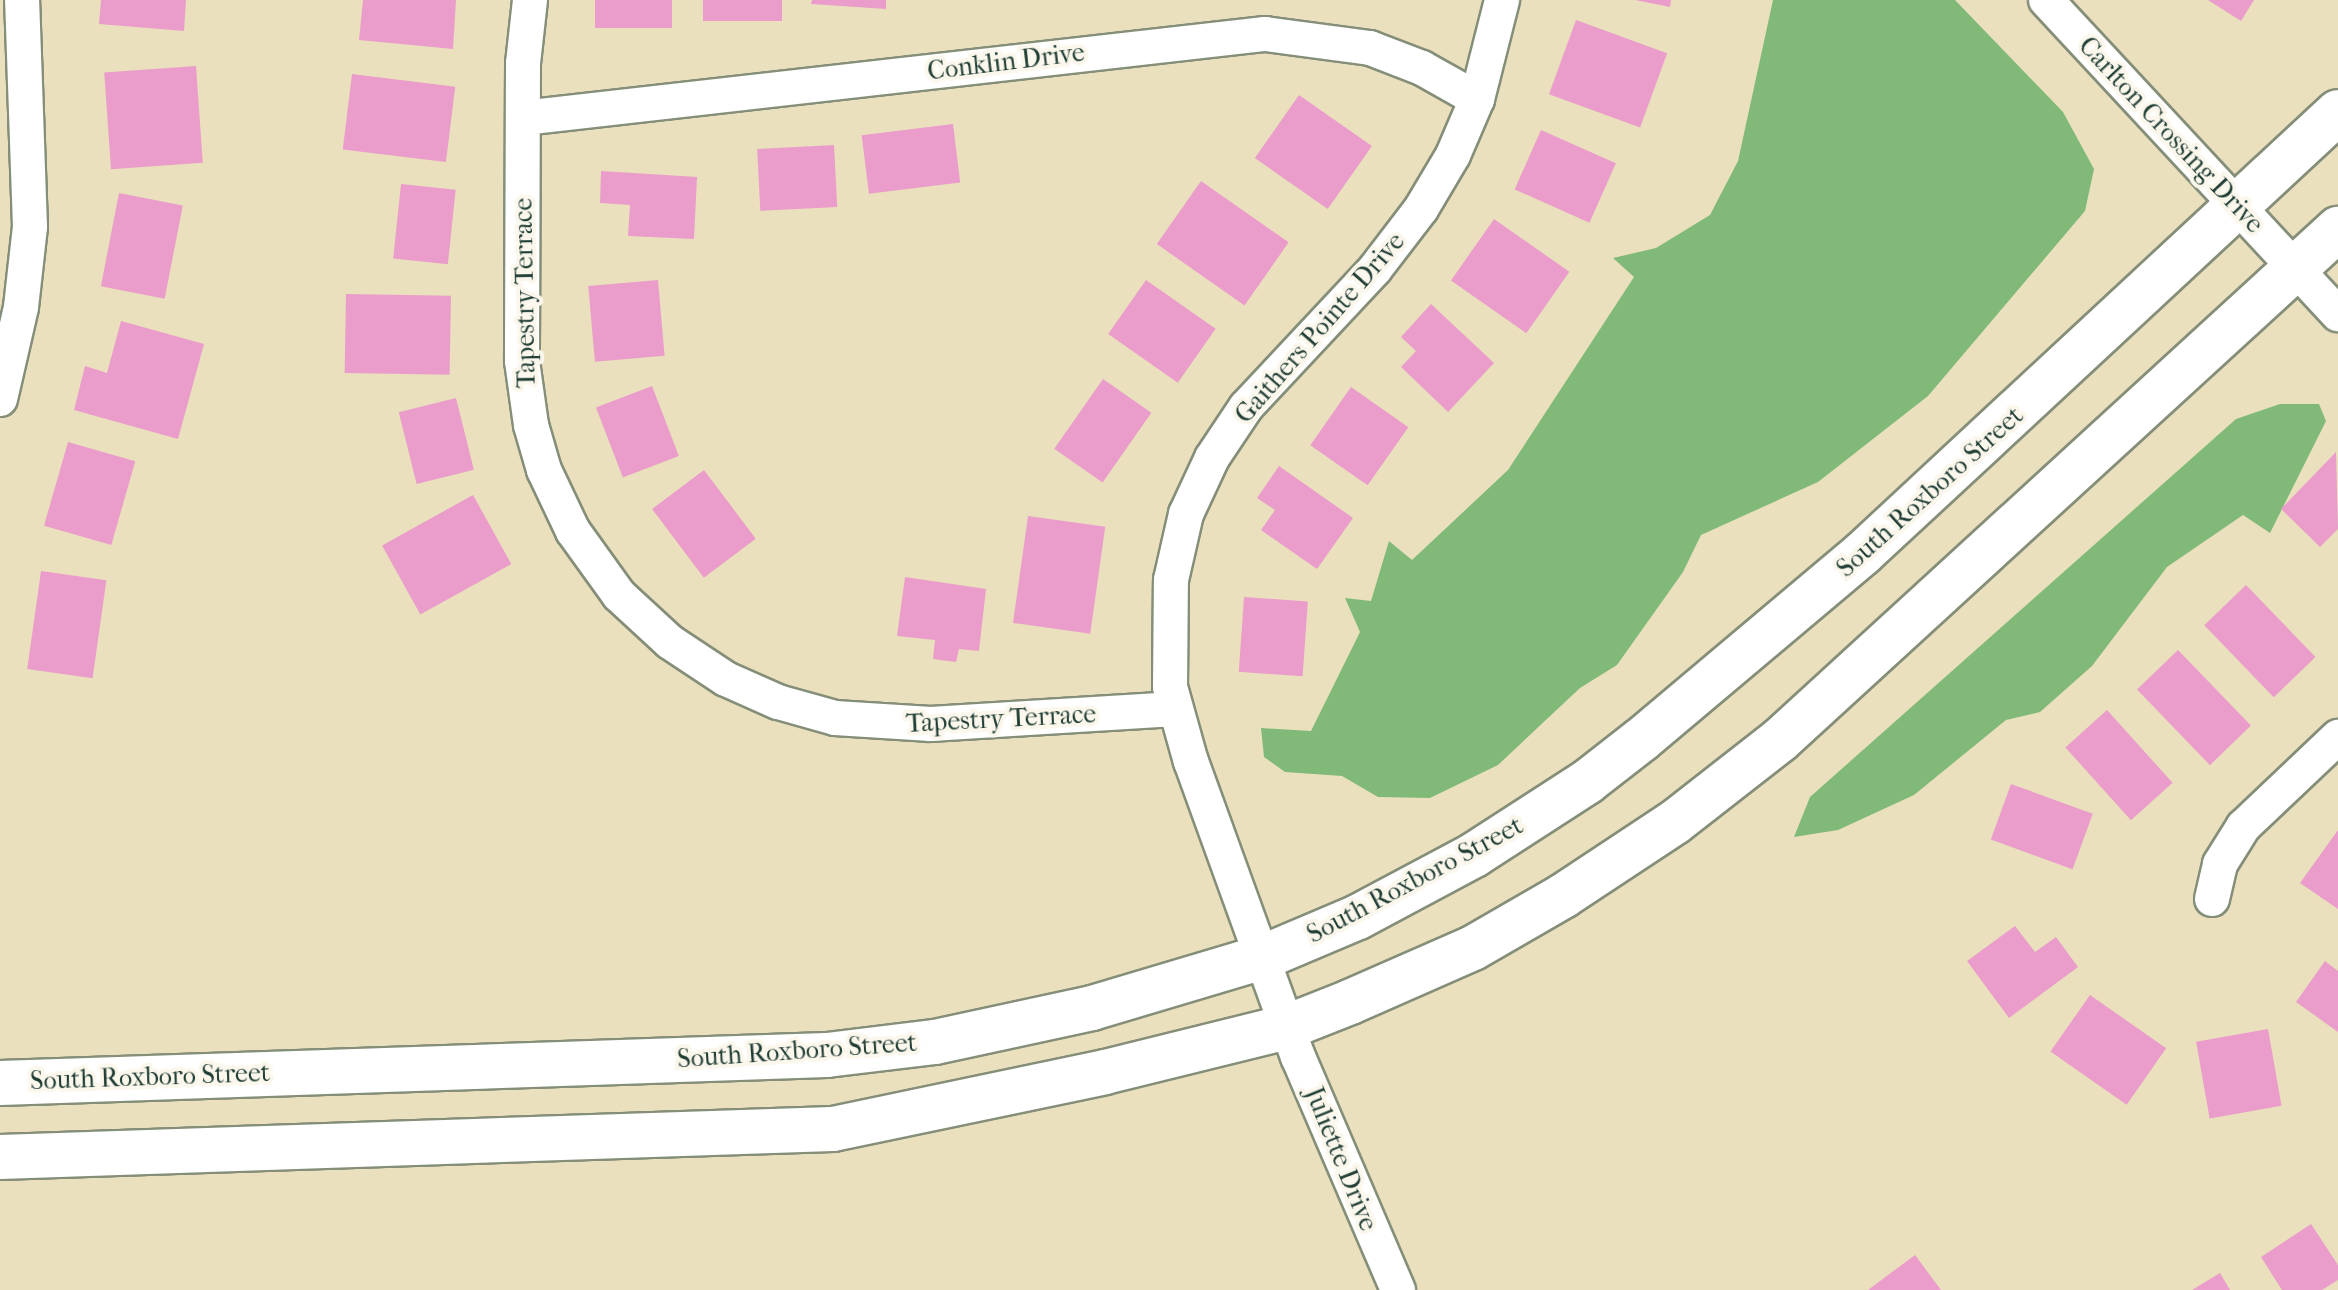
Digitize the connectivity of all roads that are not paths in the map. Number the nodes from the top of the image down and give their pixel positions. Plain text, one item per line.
1 (22, 0) edge
2 (530, 0) edge
3 (1502, 0) edge
4 (2046, 0) edge
5 (1477, 99) junction
6 (2338, 112) edge
7 (523, 118) junction
8 (2239, 209) junction
9 (2338, 229) edge
10 (2296, 270) junction
11 (2338, 314) edge
12 (0, 399) edge
13 (1175, 709) junction
14 (2338, 737) edge
15 (2212, 899) dead end
16 (1266, 956) junction
17 (1287, 1027) junction
18 (0, 1083) edge
19 (0, 1157) edge
20 (1398, 1290) edge

1 - 12 street
2 - 7 street, Tapestry Terrace
3 - 5 street, Gaithers Pointe Drive
4 - 8 street, Carlton Crossing Drive
5 - 7 street, Conklin Drive
5 - 13 street, Gaithers Pointe Drive
6 - 8 street, South Roxboro Street
7 - 13 street, Tapestry Terrace
8 - 10 street, Carlton Crossing Drive
8 - 16 street, South Roxboro Street
9 - 10 street
10 - 11 street, Carlton Crossing Drive
10 - 17 street
13 - 16 street, Gaithers Pointe Drive
14 - 15 street
16 - 17 street, Gaithers Pointe Drive
16 - 18 street, South Roxboro Street
17 - 19 street
17 - 20 street, Juliette Drive

